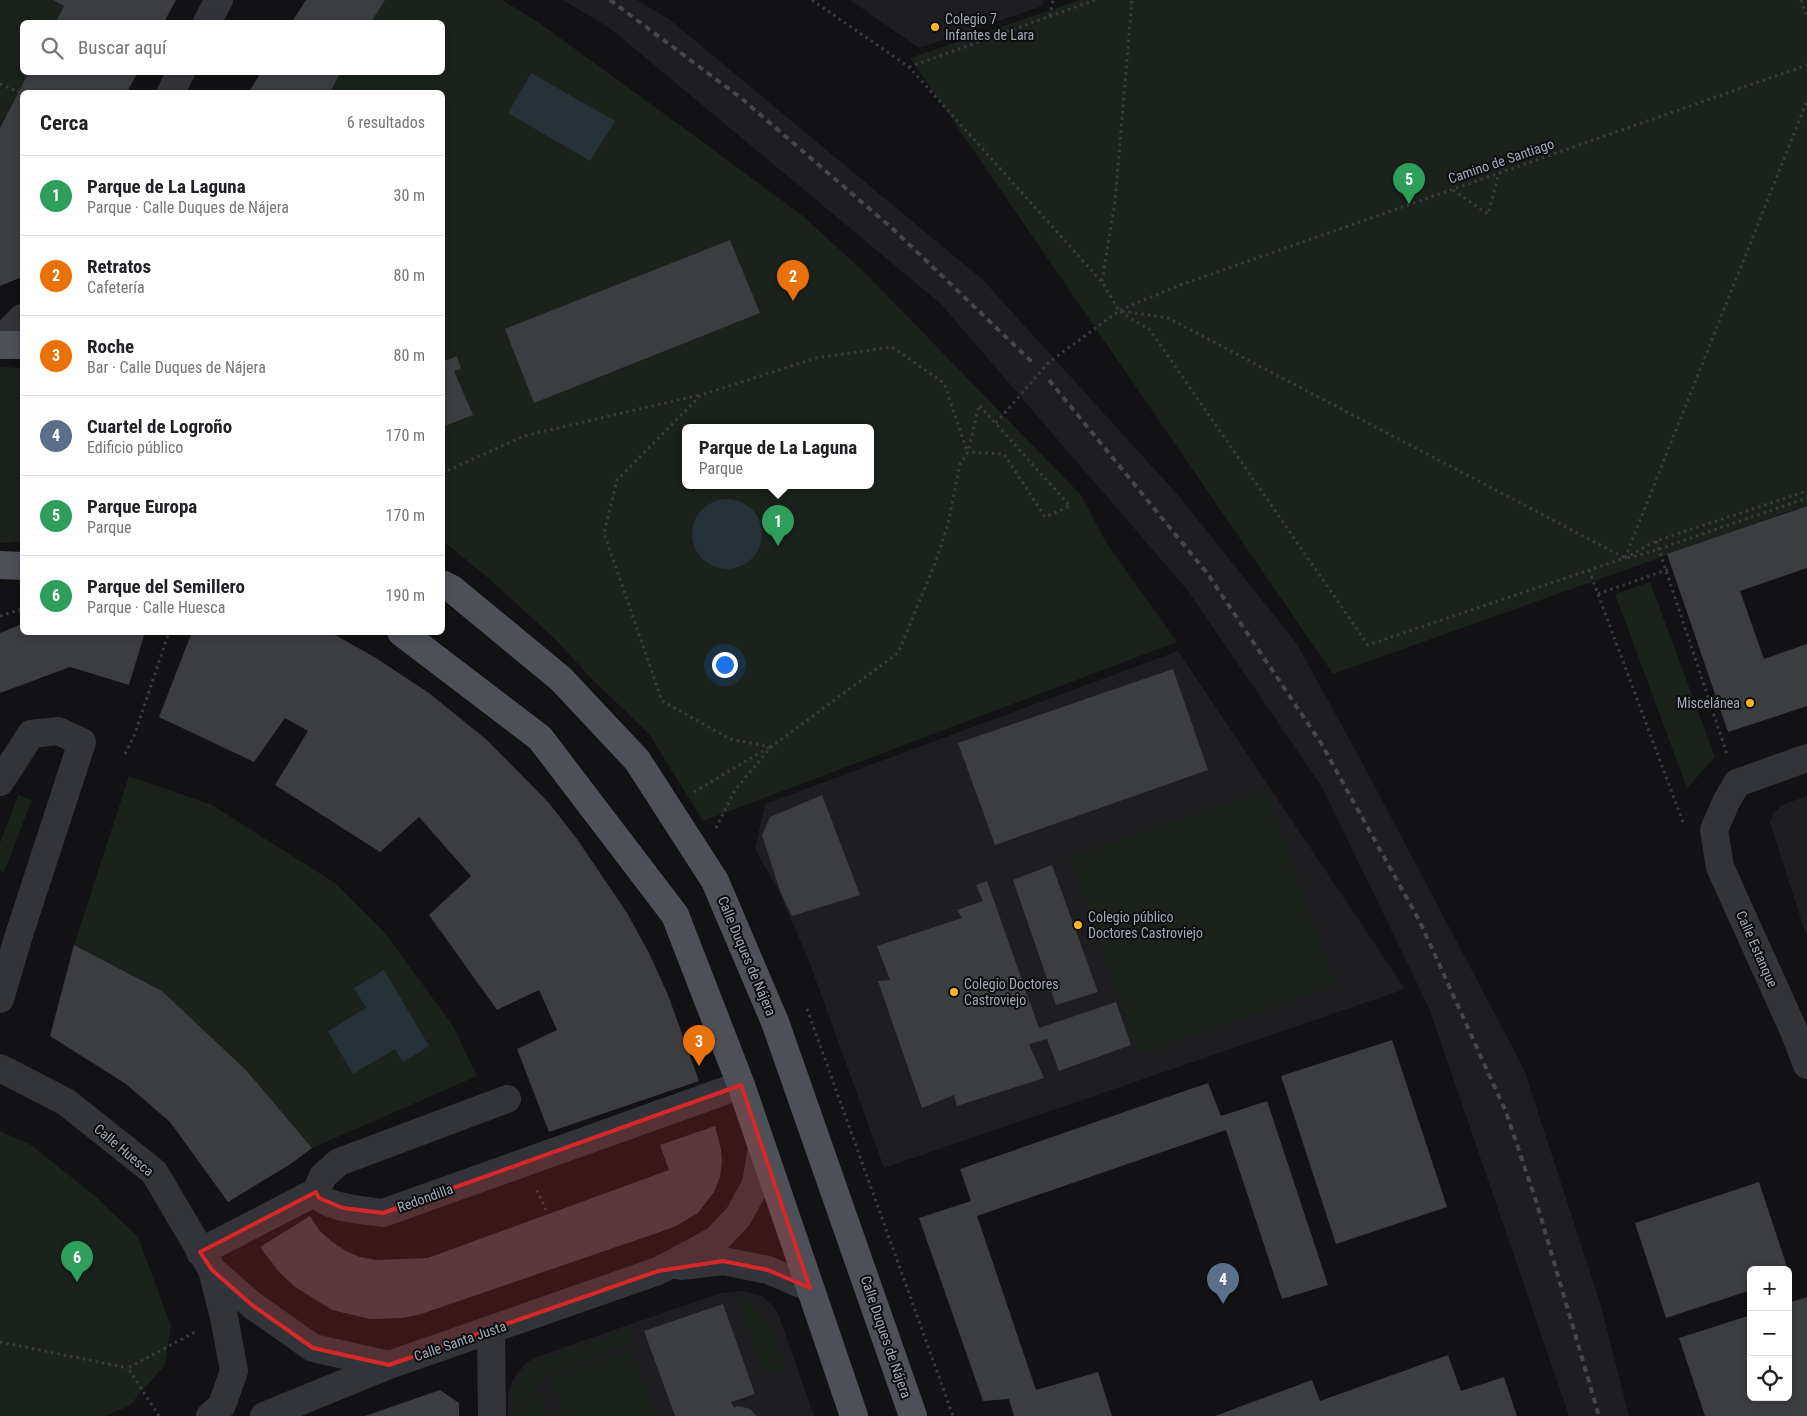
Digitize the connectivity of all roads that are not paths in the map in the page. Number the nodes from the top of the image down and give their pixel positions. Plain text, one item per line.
1 (219, 0) edge
2 (208, 20) edge
3 (180, 75) edge
4 (172, 90) edge
5 (20, 320) edge
6 (0, 340) edge
7 (0, 345) edge
8 (20, 345) edge
9 (0, 565) edge
10 (20, 566) edge
11 (20, 567) edge
12 (0, 579) edge
13 (445, 586) edge
14 (405, 635) edge
15 (1807, 758) edge
16 (0, 782) edge
17 (9, 935) edge
18 (0, 999) edge
19 (1801, 1029) edge
20 (1807, 1065) edge
21 (0, 1068) edge
22 (741, 1085) junction
23 (507, 1099) dead end
24 (762, 1147) junction
25 (316, 1192) junction
26 (206, 1261) junction
27 (658, 1271) junction
28 (810, 1288) junction
29 (491, 1330) junction
30 (389, 1365) junction
31 (210, 1416) edge
32 (264, 1416) edge
33 (492, 1416) edge
34 (854, 1416) edge
35 (913, 1416) edge

1 - 2 street
3 - 4 street
5 - 6 street
7 - 8 main road
9 - 10 main road
11 - 12 street
13 - 35 main road, Calle Duques de Nájera
14 - 22 main road
15 - 19 street, Calle Estanque
16 - 17 street
17 - 18 street
19 - 20 street, Calle Estanque
21 - 26 street, Calle Huesca
22 - 24 main road
22 - 25 street, Redondilla
23 - 25 street
24 - 27 street, Calle Santa Justa
24 - 28 main road
25 - 26 street
26 - 30 street, Calle Huesca
26 - 31 street, Calle Huesca
27 - 28 street, Calle Santa Justa
27 - 29 street, Calle Santa Justa
28 - 34 main road
29 - 30 street, Calle Santa Justa
29 - 33 street
30 - 32 street, Calle Santa Justa

